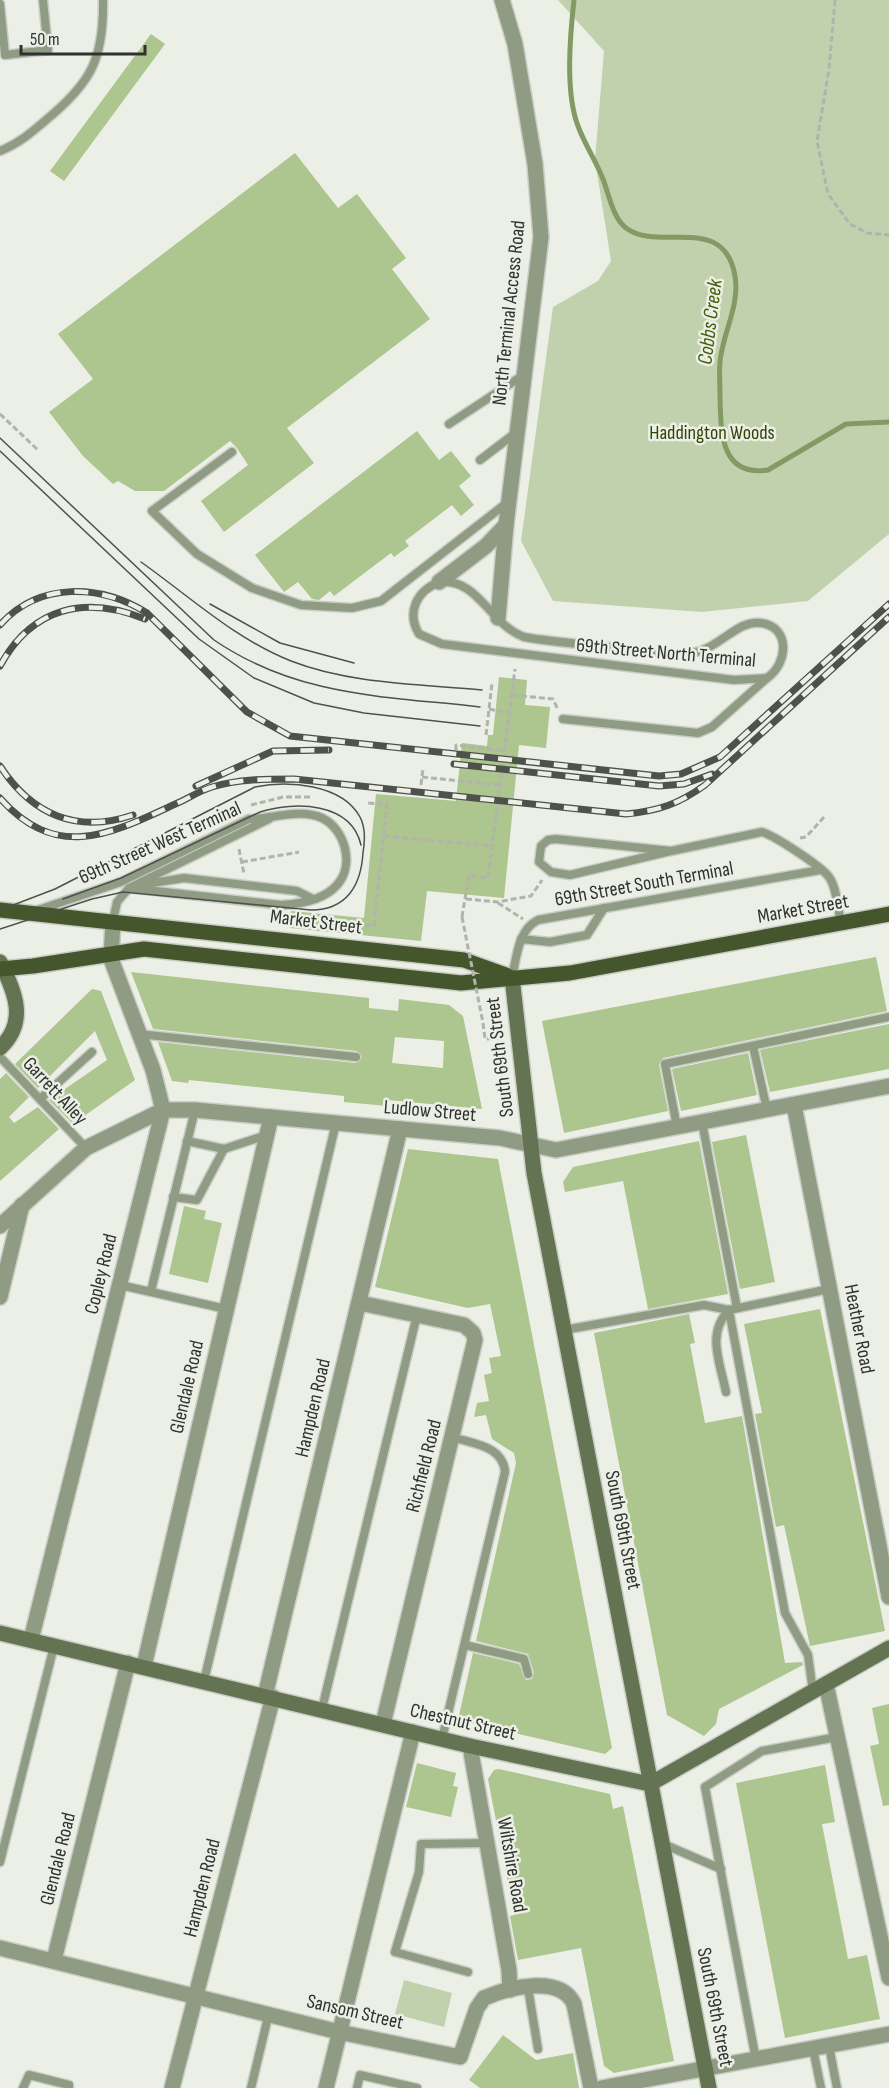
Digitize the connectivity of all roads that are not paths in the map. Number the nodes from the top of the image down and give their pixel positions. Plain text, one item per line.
1 (43, 0) edge
2 (103, 0) edge
3 (502, 0) edge
4 (0, 4) edge
5 (0, 151) edge
6 (526, 374) junction
7 (449, 424) dead end
8 (518, 430) junction
9 (232, 452) dead end
10 (480, 460) dead end
11 (508, 501) junction
12 (506, 525) junction
13 (439, 582) junction
14 (498, 618) junction
15 (767, 678) junction
16 (563, 719) road end
17 (270, 819) junction
18 (671, 851) junction
19 (820, 870) junction
20 (129, 888) junction
21 (313, 899) junction
22 (604, 908) junction
23 (0, 910) edge
24 (30, 912) junction
25 (889, 916) edge
26 (112, 921) junction
27 (841, 923) junction
28 (521, 939) junction
29 (110, 953) junction
30 (1, 966) edge
31 (512, 977) junction
32 (889, 1017) edge
33 (139, 1034) junction
34 (753, 1046) junction
35 (0, 1048) edge
36 (92, 1052) dead end
37 (0, 1057) edge
38 (356, 1057) dead end
39 (889, 1086) edge
40 (40, 1099) junction
41 (794, 1105) junction
42 (164, 1110) junction
43 (195, 1110) junction
44 (767, 1110) junction
45 (271, 1117) junction
46 (702, 1122) junction
47 (336, 1123) junction
48 (677, 1127) junction
49 (400, 1129) junction
50 (267, 1135) junction
51 (187, 1142) junction
52 (531, 1144) junction
53 (86, 1148) junction
54 (224, 1149) junction
55 (173, 1197) junction
56 (22, 1205) junction
57 (0, 1226) edge
58 (120, 1285) junction
59 (829, 1289) junction
60 (151, 1291) junction
61 (0, 1297) edge
62 (360, 1303) junction
63 (226, 1309) junction
64 (733, 1309) junction
65 (417, 1315) junction
66 (564, 1330) junction
67 (726, 1392) dead end
68 (452, 1437) junction
69 (889, 1597) edge
70 (0, 1633) edge
71 (32, 1640) junction
72 (465, 1645) junction
73 (54, 1646) junction
74 (889, 1648) edge
75 (128, 1663) junction
76 (144, 1666) junction
77 (528, 1674) dead end
78 (204, 1681) junction
79 (819, 1688) junction
80 (269, 1697) junction
81 (322, 1709) junction
82 (383, 1724) junction
83 (413, 1732) junction
84 (837, 1737) junction
85 (442, 1739) junction
86 (470, 1746) junction
87 (650, 1784) junction
88 (661, 1842) junction
89 (487, 1843) junction
90 (0, 1862) edge
91 (721, 1869) junction
92 (0, 1948) edge
93 (54, 1960) junction
94 (468, 1972) dead end
95 (889, 1978) edge
96 (528, 1988) junction
97 (510, 1990) junction
98 (196, 1995) junction
99 (269, 2013) junction
100 (339, 2032) junction
101 (889, 2034) edge
102 (829, 2046) junction
103 (538, 2049) dead end
104 (813, 2049) junction
105 (756, 2060) junction
106 (706, 2069) junction
107 (23, 2088) edge
108 (69, 2088) edge
109 (172, 2088) edge
110 (251, 2088) edge
111 (326, 2088) edge
112 (357, 2088) edge
113 (417, 2088) edge
114 (591, 2088) edge
115 (601, 2088) edge
116 (709, 2088) edge
117 (821, 2088) edge
118 (837, 2088) edge

1 - 4 lane
2 - 5 lane
3 - 6 street, North Terminal Access Road
6 - 7 lane
6 - 8 street, North Terminal Access Road
8 - 10 lane
8 - 11 street, North Terminal Access Road
9 - 11 lane
11 - 12 street, North Terminal Access Road
12 - 13 street
12 - 14 street, North Terminal Access Road
13 - 14 lane, 69th Street North Terminal
13 - 15 lane, 69th Street North Terminal
14 - 15 lane, 69th Street North Terminal
15 - 16 lane
17 - 20 lane, 69th Street West Terminal
17 - 21 lane, 69th Street West Terminal
17 - 24 lane, 69th Street West Terminal
18 - 18 lane
18 - 19 lane
19 - 22 lane, 69th Street South Terminal
19 - 27 lane
20 - 21 lane, 69th Street West Terminal
20 - 21 lane, 69th Street West Terminal
20 - 26 lane, 69th Street West Terminal
22 - 28 lane, 69th Street South Terminal
22 - 28 lane
23 - 24 main road, Market Street
24 - 26 main road, Market Street
25 - 27 main road, Market Street
26 - 29 street, Copley Road
26 - 31 main road, Market Street
27 - 31 main road, Market Street
28 - 31 lane, 69th Street South Terminal
29 - 30 main road, Market Street
29 - 31 main road, Market Street
29 - 33 street, Copley Road
30 - 35 main road
31 - 52 main road, South 69th Street
32 - 34 lane
33 - 38 lane
33 - 42 street, Copley Road
34 - 44 lane
34 - 48 lane
36 - 40 lane
37 - 40 lane, Garrett Alley
39 - 41 street, Ludlow Street
40 - 53 lane, Garrett Alley
41 - 44 street, Ludlow Street
41 - 59 street, Heather Road
42 - 43 street, Ludlow Street
42 - 53 street, Ludlow Street
42 - 58 street, Copley Road
43 - 45 street, Ludlow Street
43 - 51 lane
44 - 46 street, Ludlow Street
45 - 47 street, Ludlow Street
45 - 50 street, Glendale Road
46 - 48 street, Ludlow Street
46 - 64 lane
47 - 49 street, Ludlow Street
47 - 78 lane
48 - 52 street, Ludlow Street
49 - 52 street, Ludlow Street
49 - 62 street, Hampden Road
50 - 54 lane
50 - 63 street, Glendale Road
51 - 54 lane
51 - 55 lane
52 - 66 main road, South 69th Street
53 - 56 street, Ludlow Street
54 - 55 lane
55 - 60 lane
56 - 57 street, Ludlow Street
56 - 61 street
58 - 60 lane
58 - 71 street, Copley Road
59 - 64 lane
59 - 69 street, Heather Road
60 - 63 lane
62 - 65 street, Richfield Road
62 - 80 street, Hampden Road
63 - 76 street, Glendale Road
64 - 66 lane
64 - 67 lane
64 - 79 lane
65 - 68 street, Richfield Road
65 - 81 lane
66 - 87 main road, South 69th Street
68 - 72 lane
68 - 82 street, Richfield Road
70 - 71 main road, Chestnut Street
71 - 73 main road, Chestnut Street
72 - 77 lane
72 - 85 lane
73 - 75 main road, Chestnut Street
73 - 90 lane
74 - 79 main road
75 - 76 main road, Chestnut Street
75 - 93 street, Glendale Road
76 - 78 main road, Chestnut Street
78 - 80 main road, Chestnut Street
79 - 84 street
79 - 87 main road
80 - 81 main road, Chestnut Street
80 - 98 street, Hampden Road
81 - 82 main road, Chestnut Street
82 - 83 main road, Chestnut Street
83 - 85 main road, Chestnut Street
83 - 100 street
84 - 91 lane
84 - 95 street
85 - 86 main road, Chestnut Street
86 - 87 main road, Chestnut Street
86 - 89 street, Wiltshire Road
87 - 88 main road, South 69th Street
88 - 91 lane
88 - 106 main road, South 69th Street
89 - 94 lane
89 - 97 street, Wiltshire Road
91 - 105 lane
92 - 93 street, Sansom Street
93 - 98 street, Sansom Street
96 - 97 street, Sansom Street
96 - 103 lane
96 - 114 street, Sansom Street
97 - 100 street, Sansom Street
98 - 99 street, Sansom Street
98 - 109 street, Hampden Road
99 - 100 street, Sansom Street
99 - 110 lane
100 - 111 street
101 - 102 street
102 - 104 street
102 - 118 lane
104 - 105 street
104 - 117 lane
105 - 106 street
106 - 115 street
106 - 116 main road, South 69th Street
107 - 108 lane
112 - 113 lane

